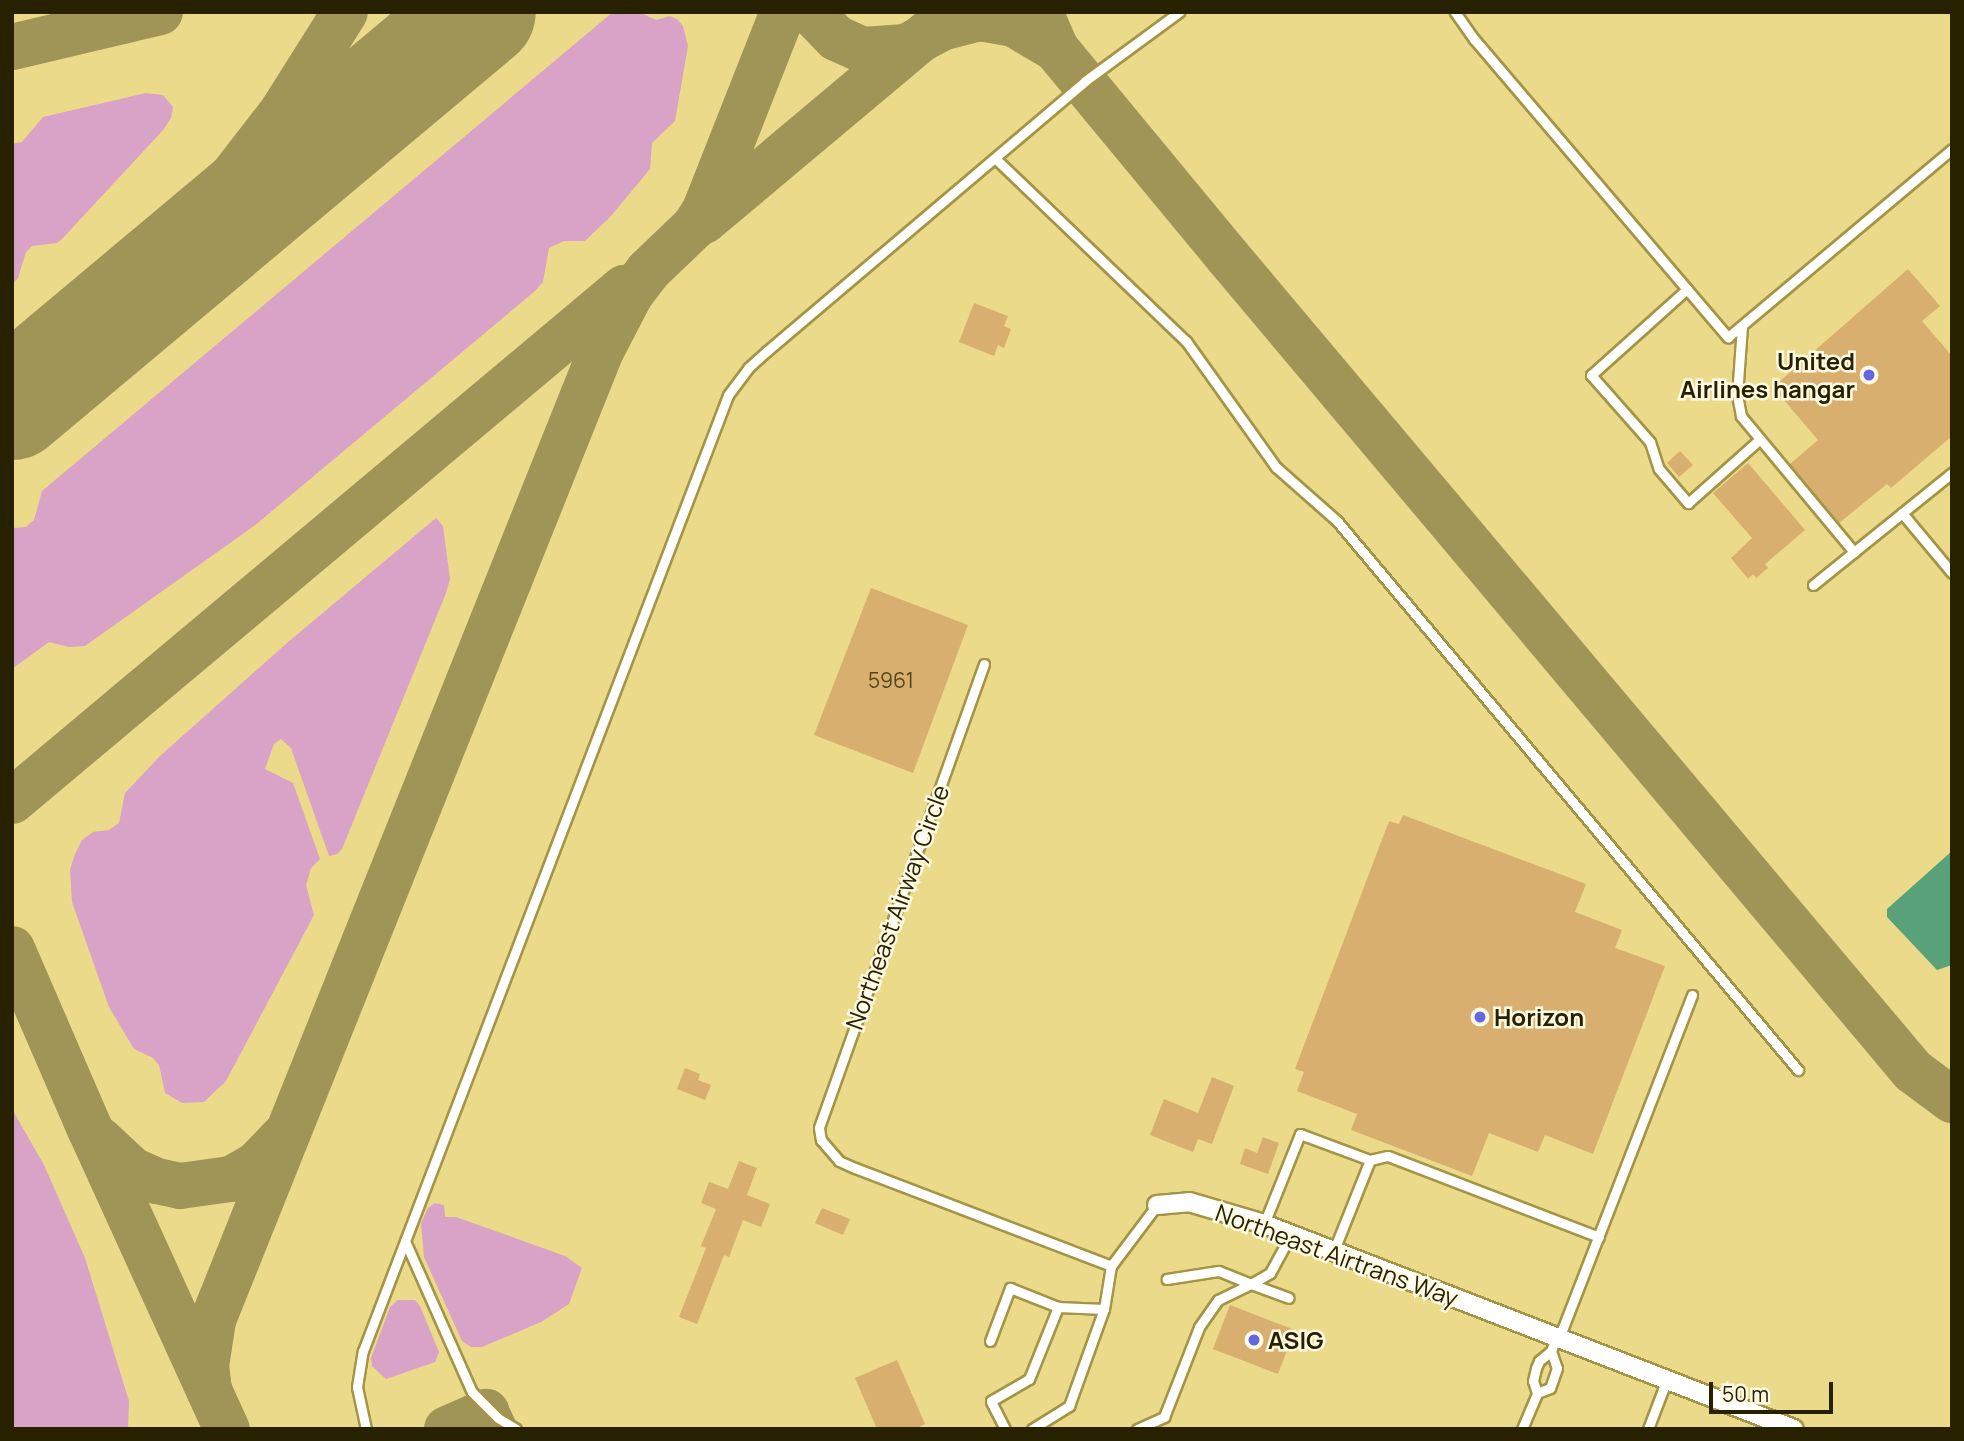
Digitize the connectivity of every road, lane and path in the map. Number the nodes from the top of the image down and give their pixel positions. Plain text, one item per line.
1 (1179, 12) edge
2 (1455, 12) edge
3 (1952, 149) edge
4 (996, 159) junction
5 (1687, 289) junction
6 (1742, 326) junction
7 (1759, 440) junction
8 (1952, 473) edge
9 (1902, 513) junction
10 (1854, 552) junction
11 (1952, 573) edge
12 (1813, 585) dead end
13 (984, 664) dead end
14 (1692, 995) dead end
15 (1798, 1070) dead end
16 (1370, 1160) junction
17 (1157, 1205) joint
18 (1264, 1224) junction
19 (1291, 1234) junction
20 (1599, 1237) junction
21 (405, 1241) junction
22 (1334, 1250) junction
23 (1111, 1266) junction
24 (1167, 1279) dead end
25 (1251, 1284) junction
26 (1289, 1298) dead end
27 (1058, 1307) junction
28 (1104, 1309) junction
29 (990, 1341) dead end
30 (1555, 1342) junction
31 (1667, 1379) junction
32 (1537, 1393) junction
33 (366, 1429) edge
34 (516, 1429) edge
35 (1005, 1429) edge
36 (1032, 1429) edge
37 (1137, 1429) edge
38 (1522, 1429) edge
39 (1648, 1429) edge
40 (1794, 1429) edge

1 - 4 lane
2 - 5 lane
3 - 6 lane
4 - 15 lane
4 - 21 lane
5 - 6 lane
5 - 7 lane
6 - 7 lane
7 - 10 lane
8 - 9 lane
9 - 10 lane
9 - 11 lane
10 - 12 lane
13 - 23 lane, Northeast Airway Circle
14 - 20 lane
16 - 18 lane
16 - 20 lane
16 - 22 lane
17 - 18 street, Northeast Airtrans Way
17 - 23 lane, Northeast Airtrans Way
18 - 19 street, Northeast Airtrans Way
19 - 22 street, Northeast Airtrans Way
19 - 25 lane
20 - 30 lane
21 - 33 lane
21 - 34 lane
22 - 30 street, Northeast Airtrans Way
23 - 28 lane
24 - 25 lane
25 - 26 lane
25 - 37 lane
27 - 28 lane
27 - 29 lane
27 - 35 lane
28 - 36 lane
30 - 31 street, Northeast Airtrans Way
30 - 32 lane
30 - 32 lane
31 - 39 lane
31 - 40 street, Northeast Airtrans Way
32 - 38 lane

